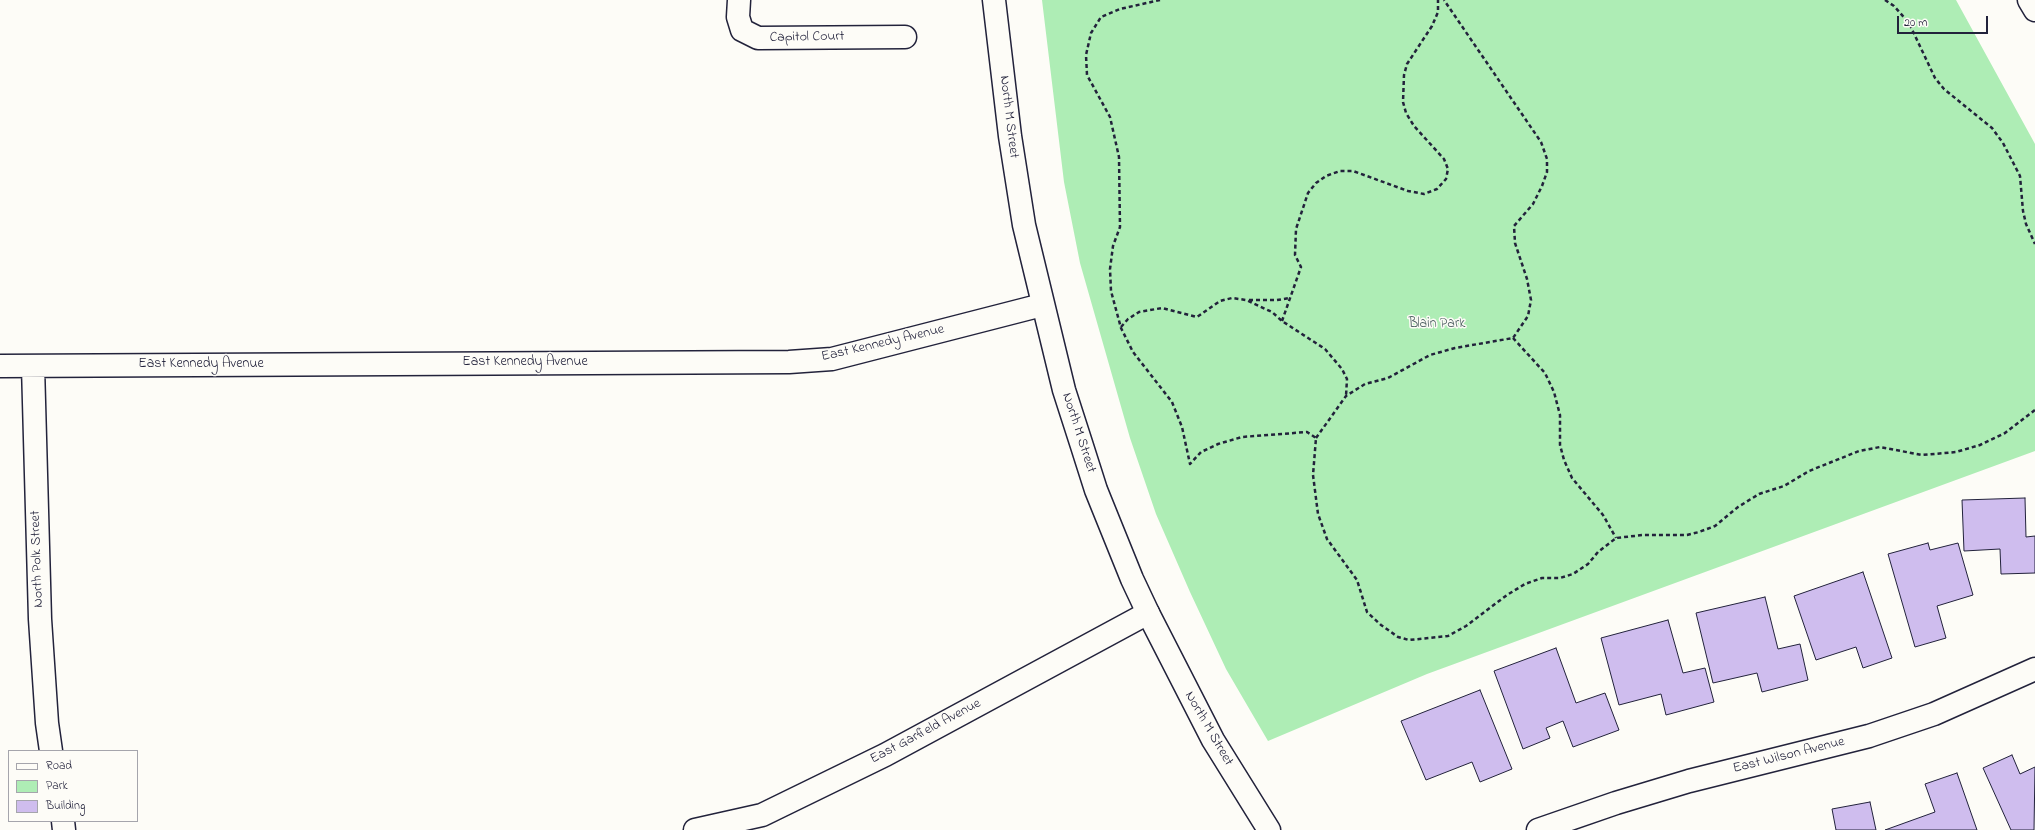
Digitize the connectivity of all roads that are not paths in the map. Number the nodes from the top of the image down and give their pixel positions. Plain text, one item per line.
1 (739, 0) edge
2 (994, 0) edge
3 (2029, 0) edge
4 (2035, 10) edge
5 (905, 37) dead end
6 (1042, 305) junction
7 (0, 366) edge
8 (33, 366) junction
9 (1148, 613) junction
10 (2035, 669) edge
11 (51, 750) edge
12 (695, 830) edge
13 (1270, 830) edge
14 (1538, 830) edge

1 - 5 main road, Capitol Court
2 - 6 main road, North M Street
3 - 4 main road
6 - 8 main road, East Kennedy Avenue
6 - 9 main road, North M Street
7 - 8 main road, East Kennedy Avenue
8 - 11 main road, North Polk Street
9 - 12 main road, East Garfield Avenue
9 - 13 main road, North M Street
10 - 14 main road, East Wilson Avenue

